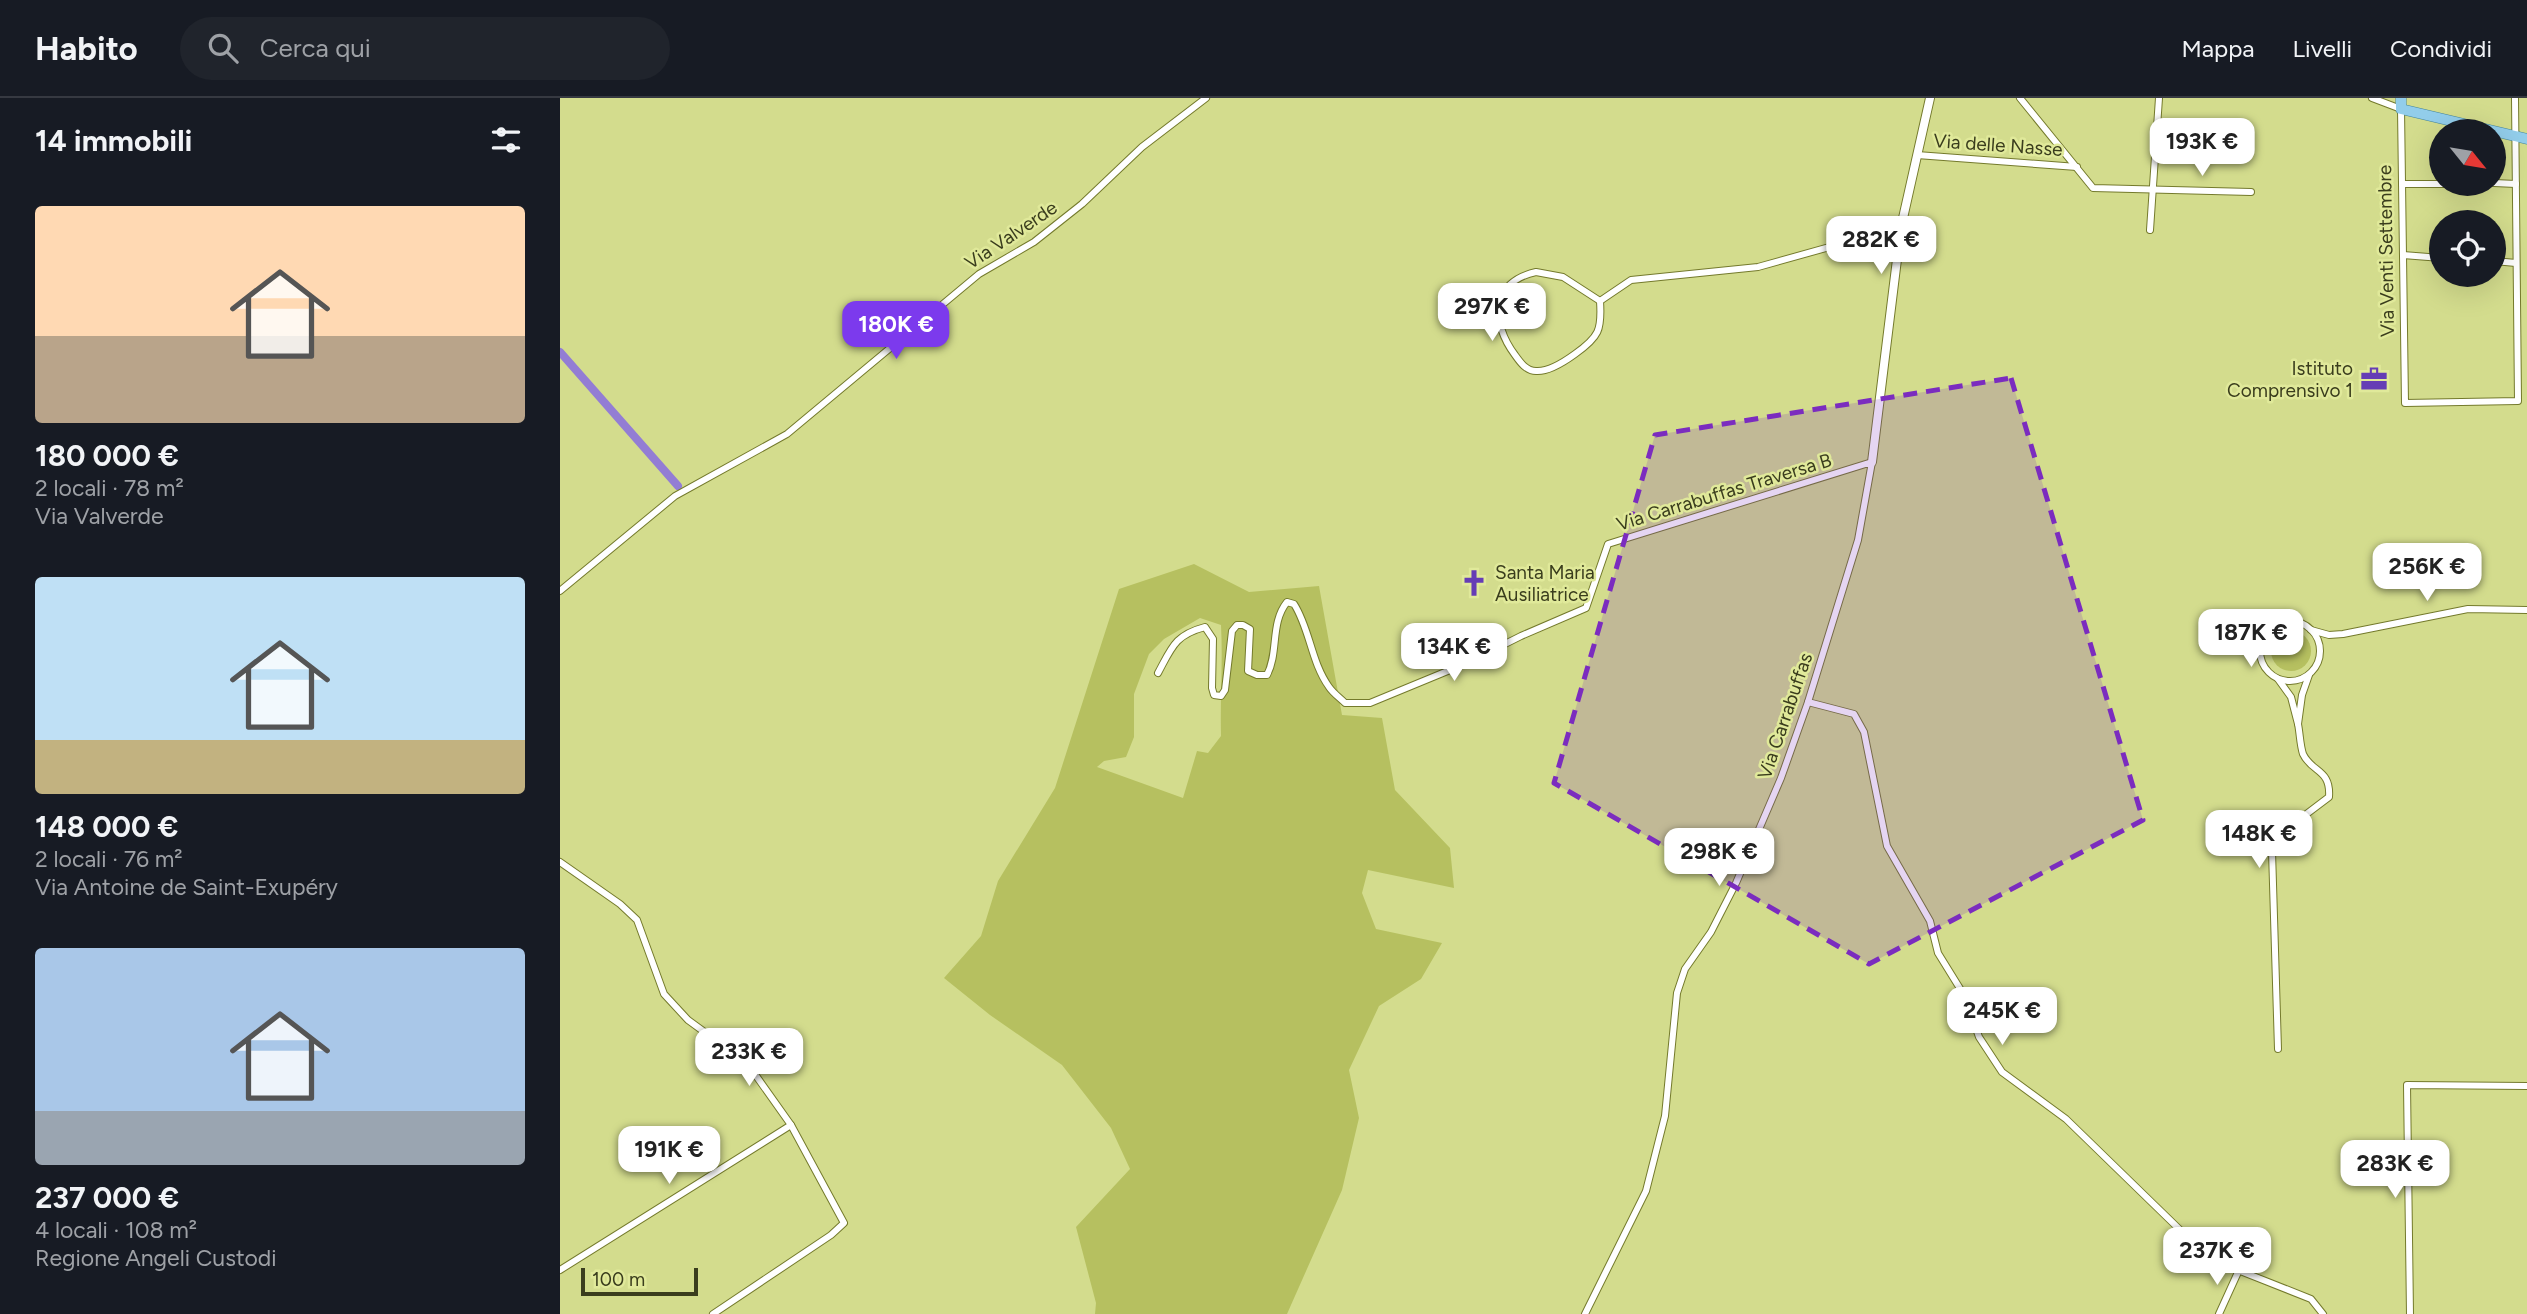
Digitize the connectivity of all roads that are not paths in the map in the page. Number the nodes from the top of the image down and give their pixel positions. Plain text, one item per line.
1 (1206, 98) edge
2 (1930, 98) edge
3 (2020, 98) edge
4 (2160, 98) edge
5 (2372, 98) edge
6 (2515, 98) edge
7 (2401, 103) edge
8 (2522, 138) edge
9 (1917, 155) junction
10 (2077, 167) junction
11 (2402, 184) junction
12 (2429, 184) edge
13 (2506, 184) edge
14 (2516, 184) junction
15 (2153, 190) junction
16 (2251, 192) dead end
17 (1901, 228) junction
18 (2150, 230) dead end
19 (2403, 255) junction
20 (2429, 257) edge
21 (2506, 262) edge
22 (2516, 263) junction
23 (1600, 301) junction
24 (1872, 462) junction
25 (560, 591) edge
26 (2527, 610) edge
27 (2311, 630) junction
28 (2329, 635) junction
29 (2320, 649) junction
30 (2311, 671) junction
31 (1158, 673) dead end
32 (2277, 678) junction
33 (1808, 702) junction
34 (2298, 724) junction
35 (560, 862) edge
36 (2277, 1049) dead end
37 (2527, 1086) edge
38 (792, 1125) junction
39 (560, 1270) edge
40 (2239, 1270) junction
41 (712, 1314) edge
42 (1585, 1314) edge
43 (2219, 1314) edge
44 (2323, 1314) edge
45 (2410, 1314) edge

1 - 25 street, Via Valverde
2 - 9 street, Via Carrabuffas
3 - 10 street
4 - 15 street
5 - 7 street
6 - 8 street
7 - 8 main road
7 - 11 street, Via Venti Settembre
8 - 14 street
9 - 10 street, Via delle Nasse
9 - 17 street, Via Carrabuffas
10 - 15 street
11 - 12 street
11 - 19 street, Via Venti Settembre
13 - 14 street
14 - 22 street
15 - 16 street
15 - 18 street
17 - 23 street
17 - 24 street, Via Carrabuffas
19 - 20 street
19 - 22 street, Via Venti Settembre
21 - 22 street
23 - 23 street
24 - 31 street, Via Carrabuffas Traversa B
24 - 33 street, Via Carrabuffas
26 - 28 street
27 - 28 street
27 - 29 street
27 - 32 street
28 - 29 street
29 - 30 street
30 - 32 street
30 - 34 street
32 - 34 street
33 - 40 street
33 - 42 street, Via Carrabuffas
34 - 36 street
35 - 38 street
37 - 45 street
38 - 39 street
38 - 41 street
40 - 43 street
40 - 44 street

